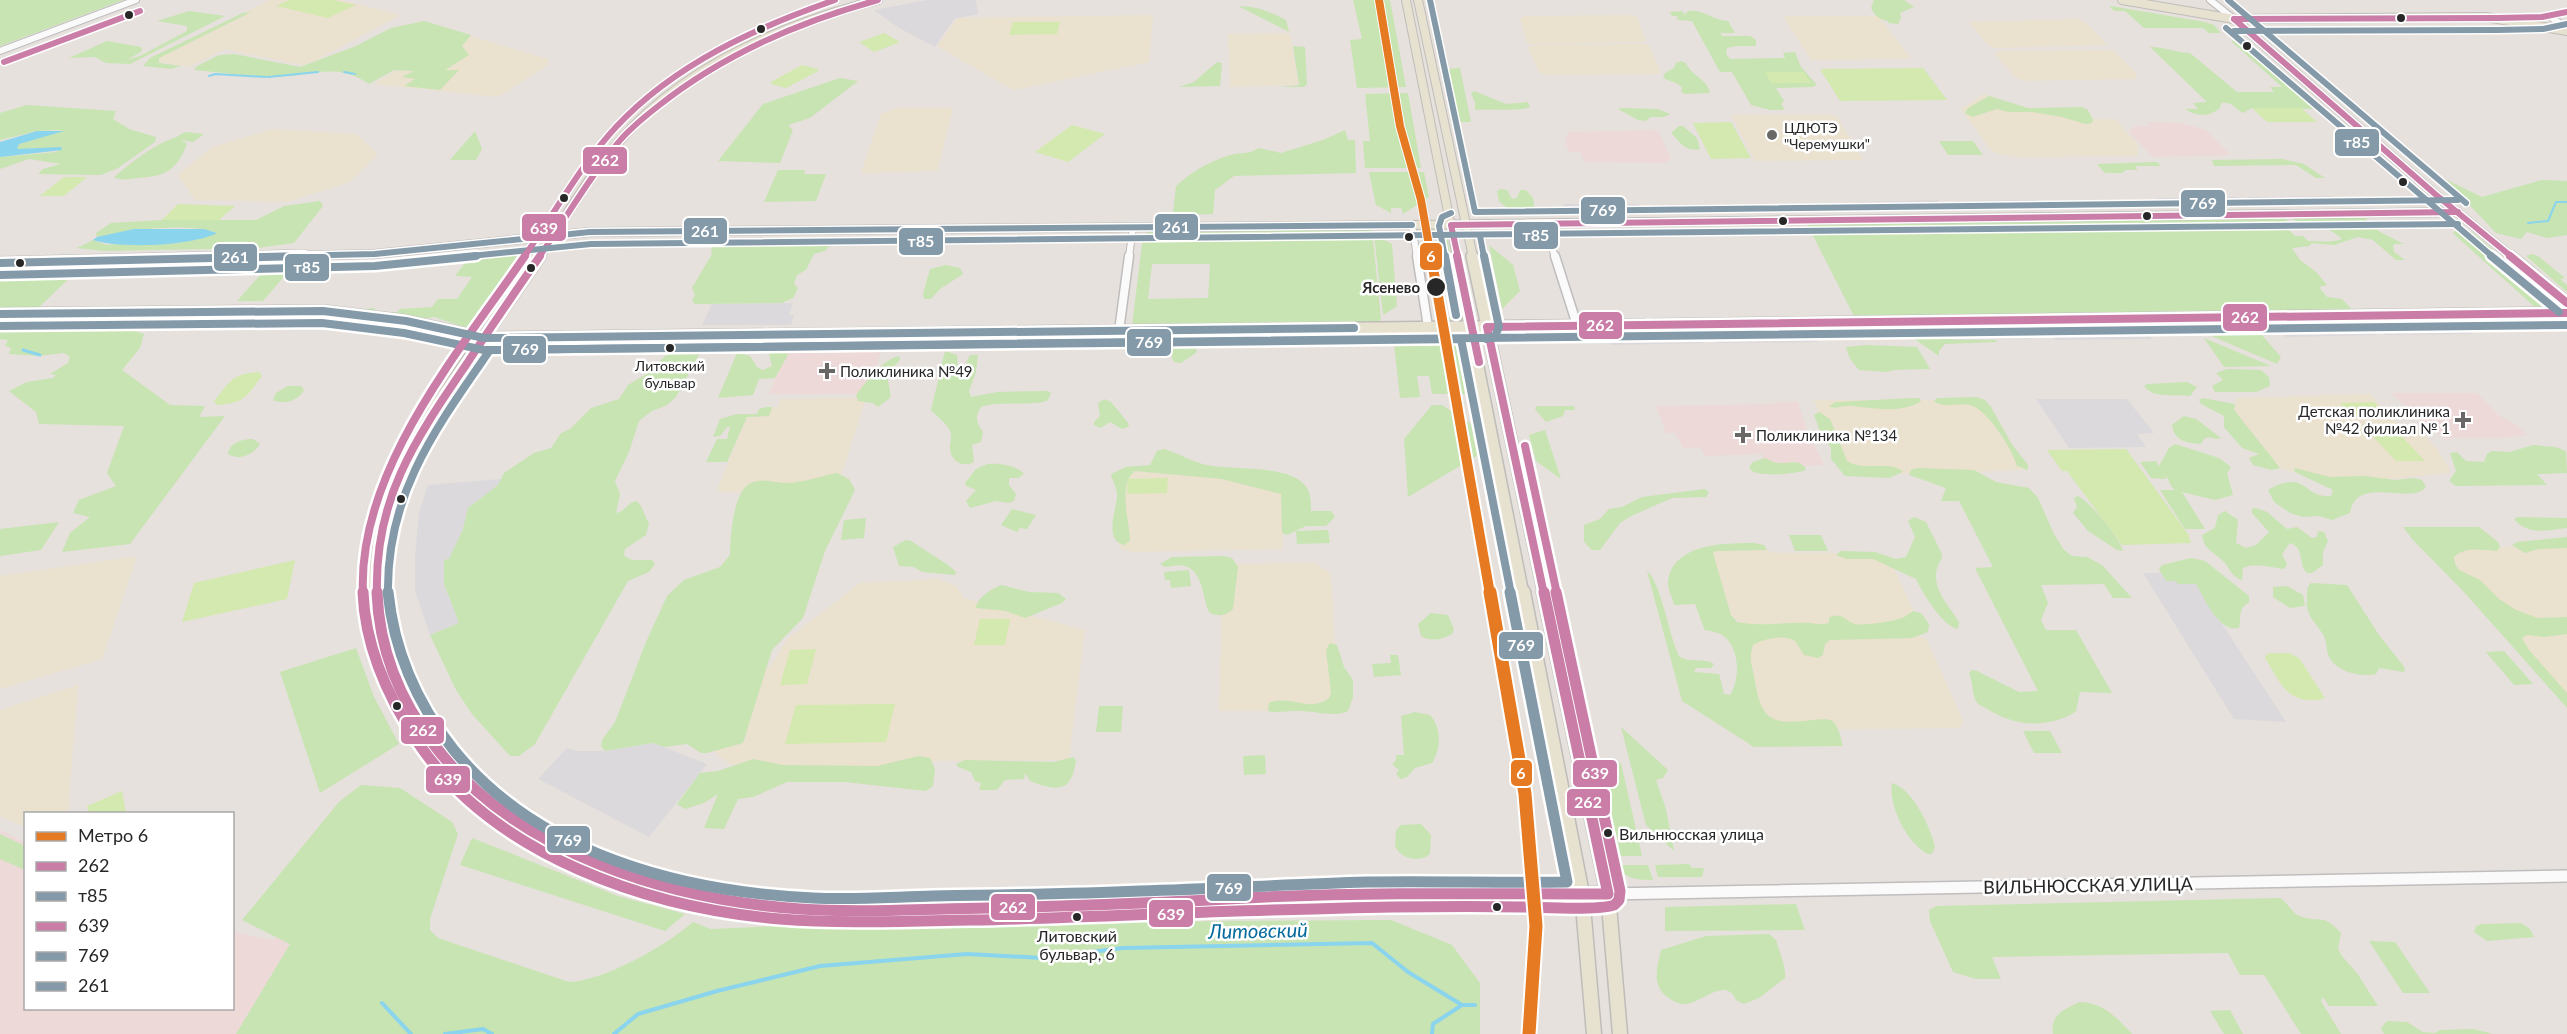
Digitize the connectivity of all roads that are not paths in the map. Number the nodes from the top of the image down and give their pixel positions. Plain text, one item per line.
1 (136, 0) edge
2 (878, 0) edge
3 (1406, 0) edge
4 (1418, 0) edge
5 (2122, 0) edge
6 (2210, 0) edge
7 (859, 2) edge
8 (2567, 12) edge
9 (2554, 15) junction
10 (2542, 17) junction
11 (2498, 18) junction
12 (2234, 19) junction
13 (2567, 30) edge
14 (0, 51) edge
15 (2458, 212) junction
16 (1544, 223) junction
17 (1465, 224) junction
18 (1412, 225) junction
19 (1451, 225) junction
20 (1133, 227) junction
21 (553, 236) junction
22 (0, 263) edge
23 (2567, 303) edge
24 (2567, 313) edge
25 (0, 314) edge
26 (1577, 326) junction
27 (1428, 327) junction
28 (1479, 327) junction
29 (1119, 331) junction
30 (484, 338) junction
31 (2567, 876) edge
32 (1582, 894) junction
33 (1608, 894) junction
34 (1594, 1034) edge
35 (1620, 1034) edge

1 - 14 street
2 - 7 main road
3 - 19 main road
4 - 17 main road
5 - 12 main road
6 - 12 street
7 - 21 main road
8 - 9 street
9 - 10 street
9 - 13 street
10 - 11 street
10 - 13 street
11 - 12 main road
11 - 13 main road
12 - 15 main road
15 - 16 main road
15 - 23 main road
16 - 17 main road
16 - 26 street
17 - 19 main road
17 - 28 main road
18 - 19 main road
18 - 20 main road
18 - 27 street
19 - 28 main road
20 - 21 main road
20 - 29 street
21 - 22 main road
21 - 30 main road
24 - 26 main road
25 - 30 main road
26 - 28 main road
27 - 28 main road
27 - 29 main road
28 - 32 main road
28 - 33 main road
29 - 30 main road
30 - 32 main road
31 - 33 street, ВИЛЬНЮССКАЯ УЛИЦА
32 - 33 main road
32 - 34 main road
33 - 35 main road

